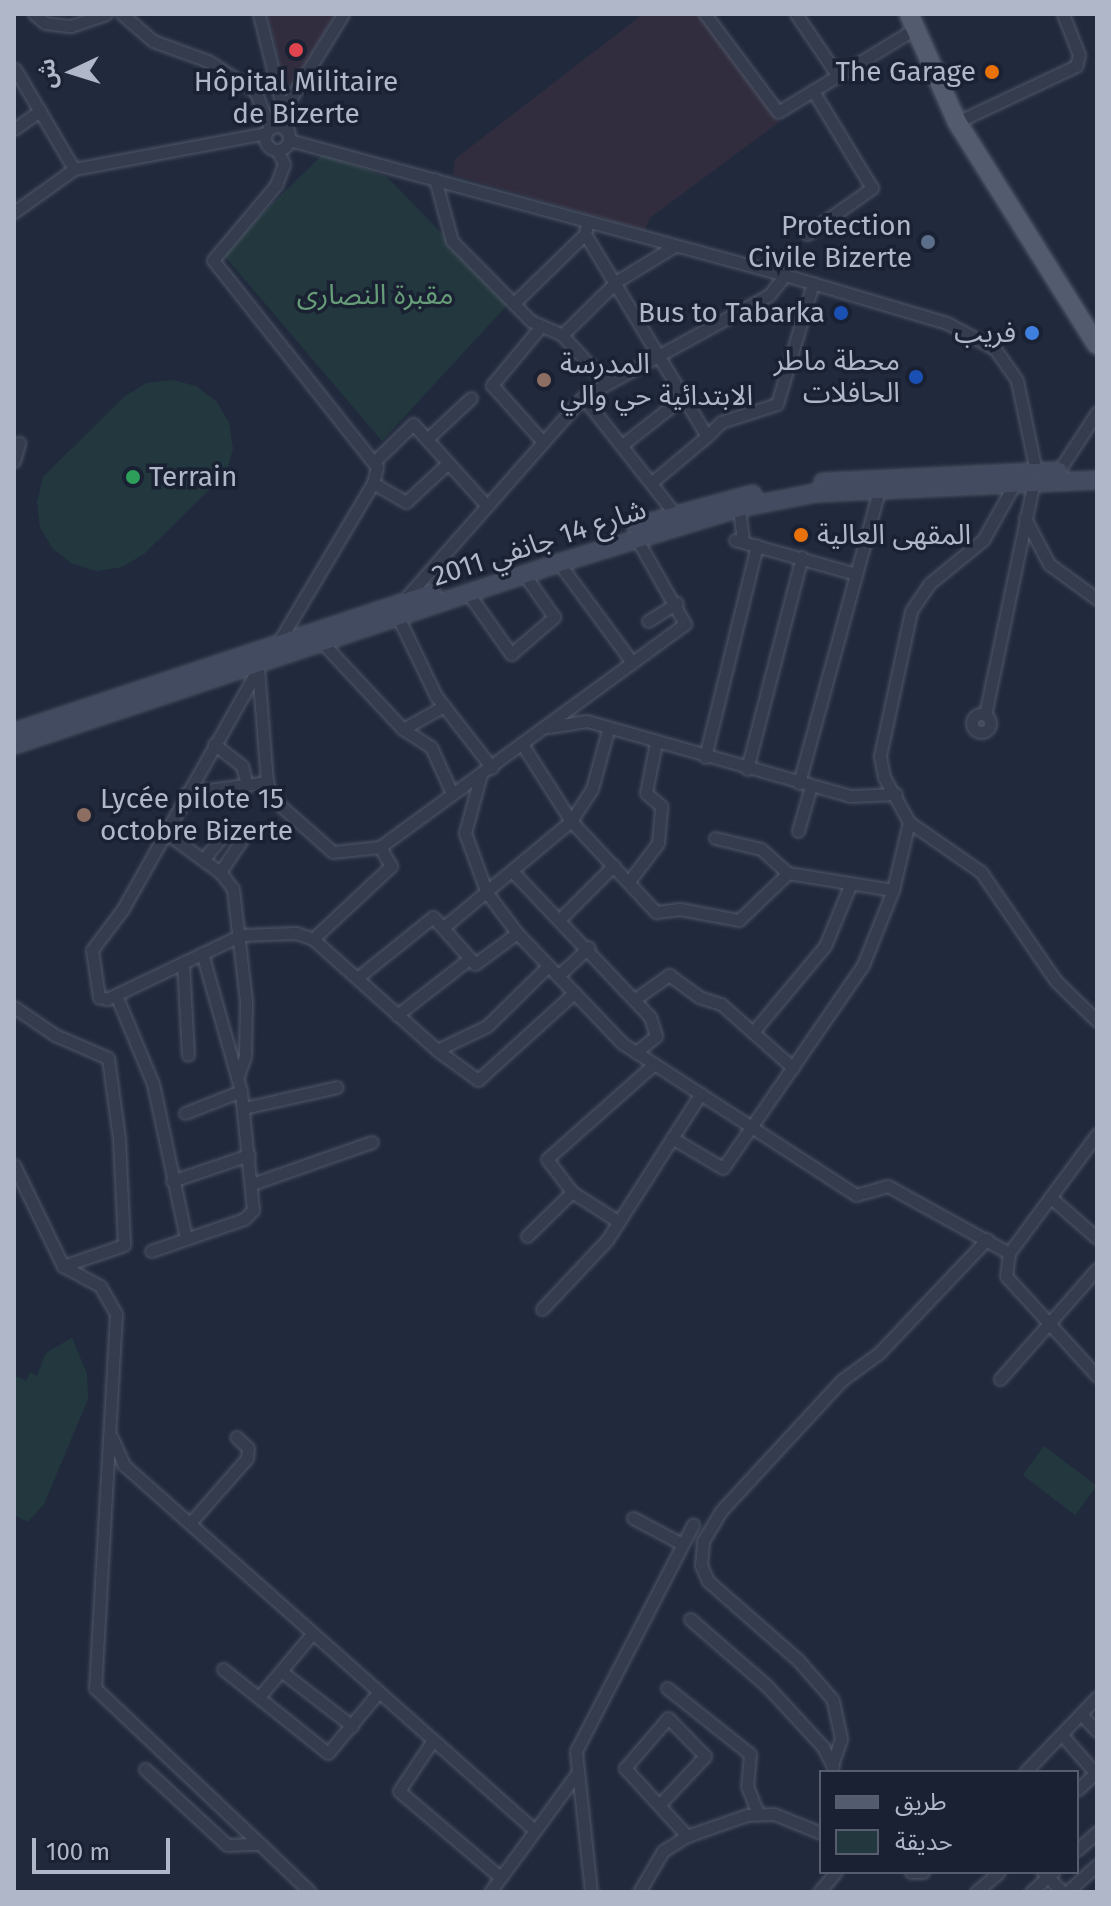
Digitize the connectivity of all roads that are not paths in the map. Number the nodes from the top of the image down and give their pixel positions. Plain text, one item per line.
1 (34, 14) edge
2 (106, 14) edge
3 (122, 14) edge
4 (259, 14) edge
5 (343, 14) edge
6 (705, 14) edge
7 (796, 14) edge
8 (1063, 14) edge
9 (912, 21) edge
10 (15, 69) edge
11 (838, 76) junction
12 (813, 91) junction
13 (285, 102) junction
14 (40, 111) junction
15 (957, 122) junction
16 (14, 129) edge
17 (271, 137) junction
18 (289, 137) junction
19 (74, 169) junction
20 (435, 179) junction
21 (14, 212) edge
22 (586, 229) junction
23 (807, 234) dead end
24 (673, 247) junction
25 (785, 275) junction
26 (617, 281) junction
27 (813, 283) junction
28 (514, 303) junction
29 (541, 326) junction
30 (562, 335) junction
31 (1097, 345) edge
32 (660, 355) junction
33 (605, 382) junction
34 (583, 397) junction
35 (683, 397) junction
36 (471, 398) dead end
37 (1097, 412) edge
38 (707, 436) junction
39 (427, 439) junction
40 (542, 441) junction
41 (19, 443) dead end
42 (622, 445) junction
43 (376, 460) junction
44 (14, 461) edge
45 (448, 463) junction
46 (1097, 469) edge
47 (1034, 480) junction
48 (1097, 480) edge
49 (652, 482) junction
50 (373, 483) junction
51 (881, 483) junction
52 (861, 484) junction
53 (487, 506) junction
54 (739, 508) junction
55 (675, 514) junction
56 (871, 517) junction
57 (1024, 517) junction
58 (633, 533) junction
59 (757, 545) junction
60 (802, 557) junction
61 (559, 563) junction
62 (524, 574) junction
63 (856, 574) junction
64 (468, 593) junction
65 (1097, 599) edge
66 (677, 603) junction
67 (399, 610) junction
68 (648, 621) dead end
69 (317, 637) junction
70 (278, 643) junction
71 (257, 660) junction
72 (631, 661) junction
73 (444, 706) junction
74 (985, 715) dead end
75 (403, 729) junction
76 (542, 729) junction
77 (608, 730) junction
78 (14, 732) edge
79 (656, 742) junction
80 (214, 744) junction
81 (522, 744) junction
82 (14, 745) edge
83 (705, 757) junction
84 (747, 769) junction
85 (486, 771) junction
86 (245, 777) dead end
87 (267, 782) junction
88 (805, 784) junction
89 (451, 791) junction
90 (186, 793) junction
91 (896, 794) junction
92 (571, 821) junction
93 (909, 822) junction
94 (798, 831) dead end
95 (165, 832) junction
96 (715, 838) dead end
97 (380, 847) junction
98 (203, 860) junction
99 (614, 865) junction
100 (512, 871) junction
101 (220, 872) junction
102 (788, 873) junction
103 (630, 880) junction
104 (851, 883) junction
105 (893, 890) junction
106 (487, 893) junction
107 (560, 919) junction
108 (445, 926) junction
109 (517, 933) junction
110 (241, 935) junction
111 (313, 939) junction
112 (589, 947) junction
113 (202, 953) junction
114 (469, 959) junction
115 (183, 963) junction
116 (548, 966) junction
117 (558, 976) junction
118 (357, 978) junction
119 (574, 993) junction
120 (116, 995) junction
121 (635, 999) junction
122 (14, 1007) edge
123 (397, 1015) junction
124 (1097, 1021) edge
125 (753, 1032) junction
126 (437, 1050) junction
127 (636, 1052) junction
128 (188, 1055) dead end
129 (654, 1064) junction
130 (793, 1068) junction
131 (237, 1079) junction
132 (337, 1087) dead end
133 (241, 1091) junction
134 (701, 1093) junction
135 (244, 1108) junction
136 (185, 1113) dead end
137 (753, 1125) junction
138 (1097, 1134) edge
139 (672, 1138) junction
140 (372, 1142) dead end
141 (249, 1155) junction
142 (14, 1165) edge
143 (172, 1181) junction
144 (252, 1184) junction
145 (572, 1192) junction
146 (1050, 1197) junction
147 (619, 1222) junction
148 (527, 1236) dead end
149 (186, 1238) junction
150 (1097, 1238) edge
151 (987, 1239) junction
152 (151, 1251) dead end
153 (1009, 1253) junction
154 (63, 1266) junction
155 (1097, 1269) edge
156 (542, 1309) dead end
157 (1052, 1321) junction
158 (1097, 1376) edge
159 (1000, 1379) dead end
160 (111, 1436) junction
161 (236, 1437) dead end
162 (633, 1518) dead end
163 (191, 1522) junction
164 (693, 1524) dead end
165 (682, 1544) junction
166 (690, 1619) dead end
167 (312, 1634) junction
168 (223, 1669) dead end
169 (281, 1671) junction
170 (667, 1688) dead end
171 (378, 1693) junction
172 (259, 1697) junction
173 (1097, 1697) edge
174 (1081, 1714) junction
175 (352, 1726) junction
176 (1097, 1731) edge
177 (1062, 1735) junction
178 (433, 1740) junction
179 (833, 1768) edge
180 (145, 1769) dead end
181 (1027, 1770) edge
182 (577, 1773) junction
183 (1096, 1774) edge
184 (1079, 1788) edge
185 (660, 1804) junction
186 (758, 1813) junction
187 (532, 1828) junction
188 (819, 1832) edge
189 (1097, 1832) edge
190 (687, 1836) junction
191 (260, 1844) junction
192 (1079, 1848) edge
193 (1097, 1865) edge
194 (834, 1874) edge
195 (997, 1874) edge
196 (1048, 1874) edge
197 (500, 1877) junction
198 (310, 1892) edge
199 (490, 1892) edge
200 (591, 1892) edge
201 (639, 1892) edge
202 (819, 1892) edge
203 (976, 1892) edge
204 (1031, 1892) edge
205 (1064, 1892) edge

1 - 2 street
3 - 17 street
4 - 13 street
5 - 13 street
6 - 12 street
7 - 11 street
8 - 15 street
9 - 11 street
9 - 15 main road
10 - 14 street
11 - 12 street
12 - 23 street
13 - 17 street
13 - 18 street
14 - 16 street
14 - 19 street
15 - 31 main road
17 - 18 street
17 - 18 street
17 - 19 street
17 - 43 street
18 - 20 street
19 - 21 street
20 - 22 street
20 - 28 street
22 - 24 street
22 - 26 street
22 - 28 street
24 - 25 street
24 - 26 street
25 - 27 street
25 - 32 street
26 - 30 street
26 - 32 street
27 - 38 street
27 - 47 street
28 - 29 street
29 - 30 street
29 - 40 street
30 - 33 street
32 - 33 street
32 - 35 street
33 - 34 street
34 - 40 street
34 - 42 street
35 - 38 street
35 - 42 street
36 - 39 street
37 - 47 street
38 - 49 street
39 - 43 street
39 - 45 street
40 - 53 street
41 - 44 street
42 - 49 street
43 - 50 street
45 - 50 street
45 - 53 street
46 - 47 main road, شارع 14 جانفي 2011
47 - 48 main road, شارع 14 جانفي 2011
47 - 51 main road, شارع 14 جانفي 2011
47 - 57 street
47 - 91 street
49 - 55 street
50 - 70 street
51 - 52 main road, شارع 14 جانفي 2011
51 - 56 street
52 - 54 main road, شارع 14 جانفي 2011
52 - 55 main road, شارع 14 جانفي 2011
52 - 56 street
53 - 67 street
54 - 58 main road, شارع 14 جانفي 2011
54 - 59 street
55 - 58 main road, شارع 14 جانفي 2011
56 - 63 street
57 - 65 street
57 - 74 street
58 - 61 main road, شارع 14 جانفي 2011
58 - 66 street
58 - 67 main road, شارع 14 جانفي 2011
59 - 60 street
59 - 83 street
60 - 63 street
60 - 84 street
61 - 62 main road, شارع 14 جانفي 2011
61 - 72 street
62 - 64 main road, شارع 14 جانفي 2011
62 - 64 street
63 - 88 street
64 - 67 main road, شارع 14 جانفي 2011
66 - 68 street
66 - 72 street
67 - 69 main road, شارع 14 جانفي 2011
67 - 73 street
69 - 70 main road, شارع 14 جانفي 2011
69 - 71 main road, شارع 14 جانفي 2011
69 - 75 street
70 - 71 main road, شارع 14 جانفي 2011
71 - 78 main road, شارع 14 جانفي 2011
71 - 80 street
71 - 82 main road, شارع 14 جانفي 2011
71 - 87 street
72 - 76 street
73 - 75 street
73 - 85 street
75 - 89 street
76 - 77 street
76 - 81 street
77 - 79 street
77 - 92 street
79 - 83 street
79 - 103 street
80 - 86 street
80 - 90 street
81 - 85 street
81 - 92 street
83 - 84 street
84 - 88 street
85 - 89 street
85 - 106 street
87 - 90 street
87 - 97 street
88 - 91 street
88 - 94 street
89 - 97 street
90 - 95 street
91 - 93 street
92 - 99 street
92 - 100 street
93 - 105 street
93 - 124 street
95 - 98 street
95 - 120 street
96 - 102 street
97 - 111 street
98 - 101 street
98 - 101 street
99 - 103 street
99 - 107 street
100 - 106 street
100 - 107 street
101 - 110 street
102 - 103 street
102 - 104 street
104 - 105 street
104 - 125 street
105 - 130 street
106 - 108 street
106 - 109 street
107 - 112 street
108 - 114 street
108 - 118 street
109 - 114 street
109 - 116 street
110 - 111 street
110 - 113 street
110 - 131 street
111 - 118 street
112 - 117 street
112 - 121 street
113 - 115 street
113 - 131 street
114 - 123 street
115 - 120 street
115 - 128 street
116 - 117 street
116 - 126 street
117 - 119 street
118 - 123 street
119 - 126 street
119 - 127 street
120 - 143 street
121 - 125 street
121 - 127 street
122 - 154 street
123 - 126 street
125 - 130 street
127 - 129 street
129 - 134 street
129 - 145 street
130 - 137 street
131 - 133 street
132 - 135 street
133 - 135 street
133 - 136 street
134 - 137 street
134 - 139 street
135 - 141 street
137 - 139 street
137 - 151 street
138 - 146 street
139 - 147 street
140 - 144 street
141 - 143 street
141 - 144 street
142 - 154 street
143 - 149 street
144 - 149 street
145 - 147 street
145 - 148 street
146 - 150 street
146 - 153 street
147 - 156 street
149 - 152 street
151 - 153 street
151 - 179 street
153 - 157 street
154 - 160 street
155 - 157 street
157 - 158 street
157 - 159 street
160 - 163 street
160 - 191 street
161 - 163 street
162 - 165 street
163 - 167 street
164 - 165 street
165 - 182 street
166 - 179 street
167 - 169 street
167 - 171 street
168 - 172 street
169 - 172 street
169 - 175 street
170 - 186 street
171 - 175 street
171 - 178 street
172 - 175 street
173 - 174 street
174 - 176 street
174 - 177 street
177 - 181 street
177 - 183 street
178 - 187 street
178 - 197 street
180 - 191 street
182 - 187 street
182 - 200 street
183 - 184 street
185 - 185 street
185 - 190 street
186 - 188 street
186 - 190 street
187 - 197 street
189 - 192 street
190 - 201 street
191 - 198 street
193 - 205 street
194 - 202 street
195 - 203 street
196 - 204 street
196 - 205 street
197 - 199 street

